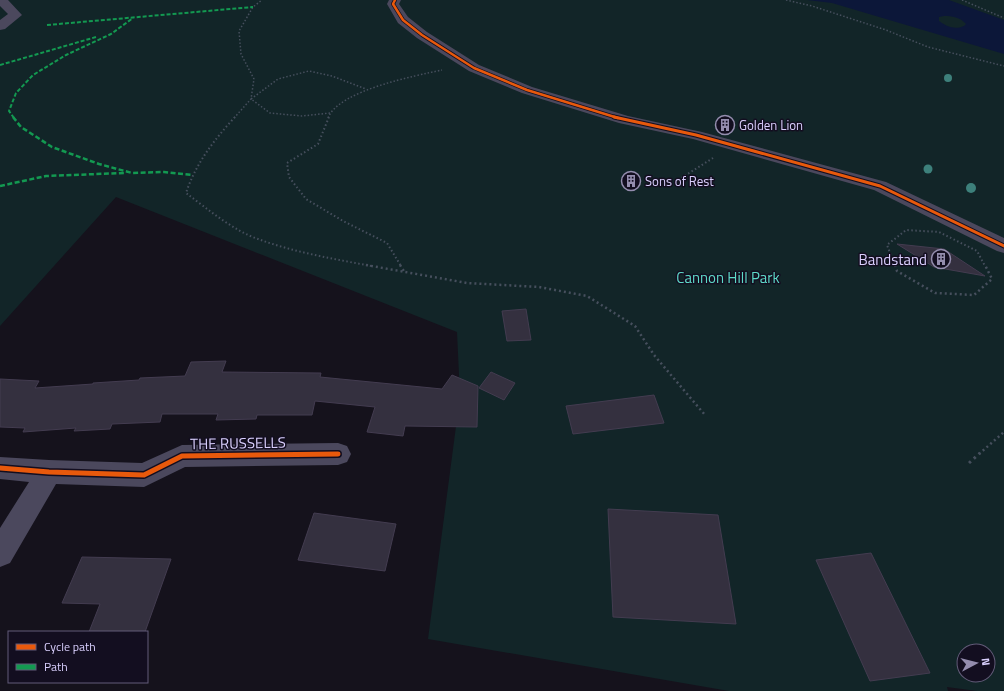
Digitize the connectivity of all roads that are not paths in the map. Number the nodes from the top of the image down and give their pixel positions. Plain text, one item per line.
1 (1, 0) edge
2 (395, 0) edge
3 (0, 26) edge
4 (1004, 246) edge
5 (338, 454) dead end
6 (0, 468) edge
7 (49, 472) junction
8 (0, 553) edge

1 - 3 street
2 - 4 street
5 - 7 street, THE RUSSELLS
6 - 7 street, THE RUSSELLS
7 - 8 street

